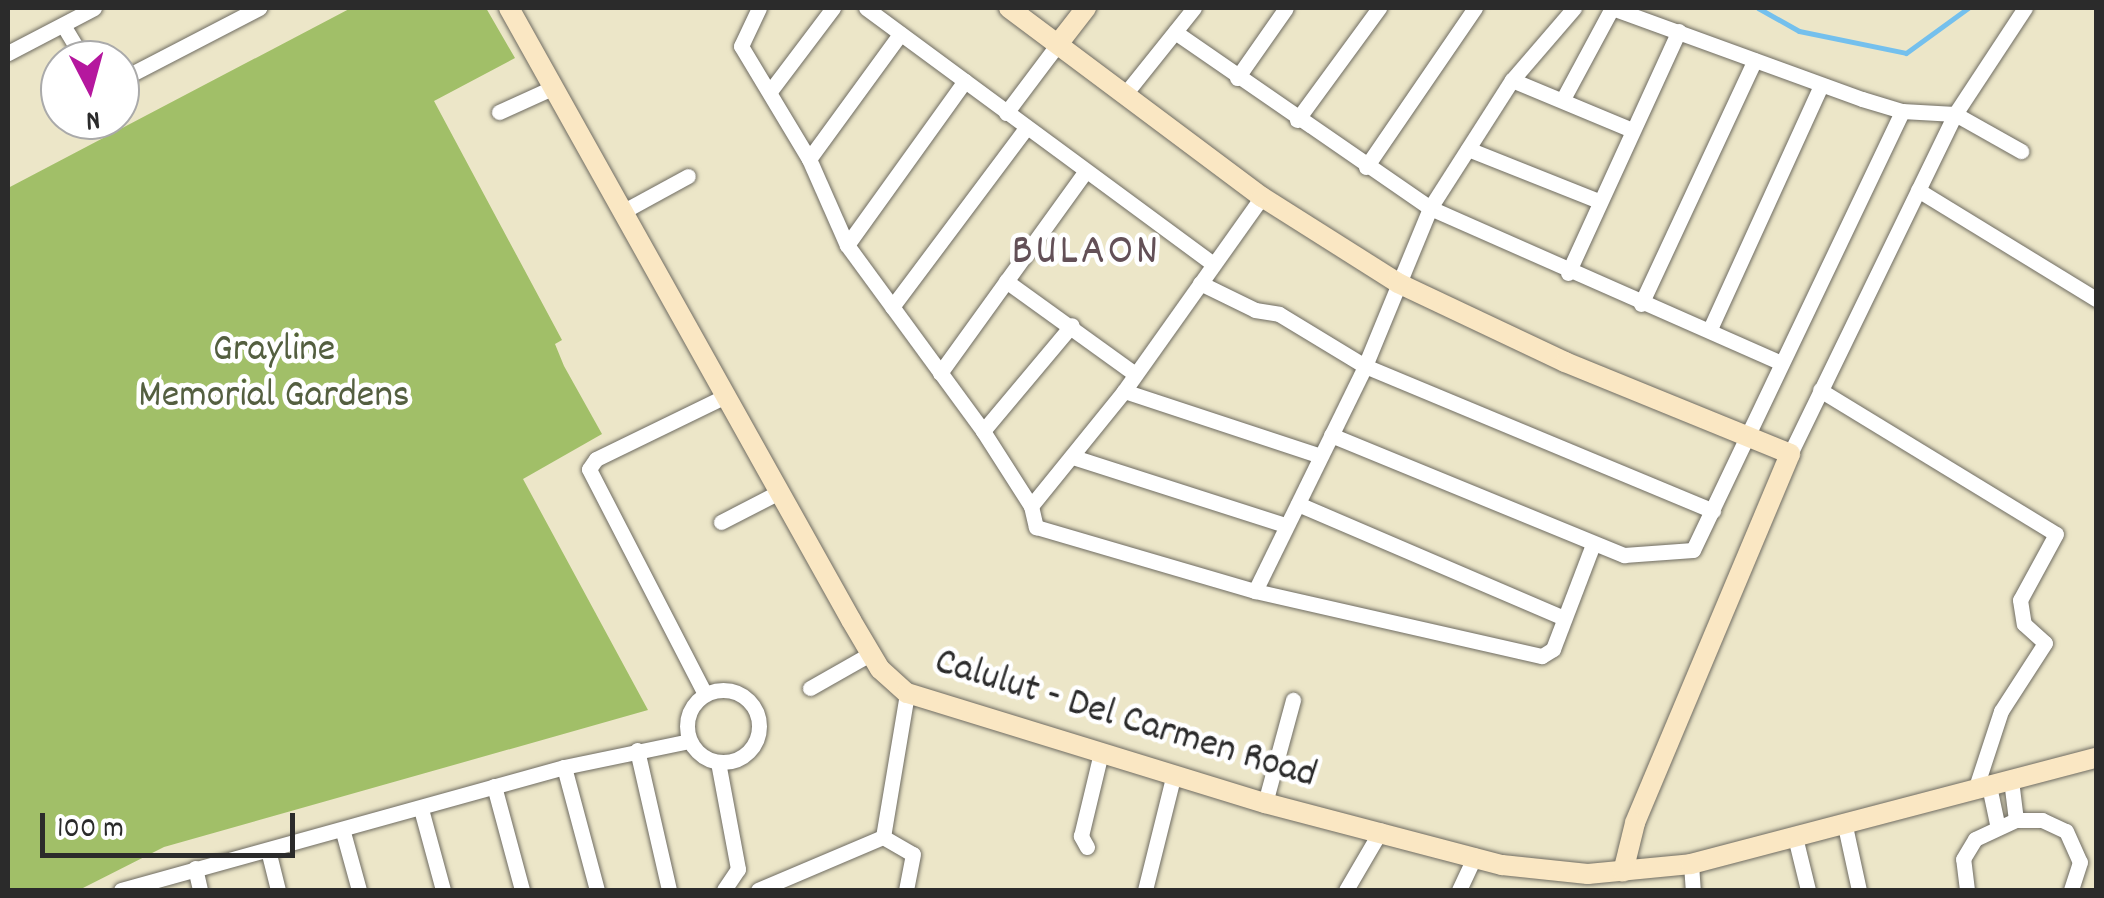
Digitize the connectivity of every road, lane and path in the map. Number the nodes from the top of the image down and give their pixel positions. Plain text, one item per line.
1 (94, 8) edge
2 (259, 8) edge
3 (509, 8) edge
4 (759, 8) edge
5 (832, 8) edge
6 (866, 8) edge
7 (1009, 8) edge
8 (1086, 8) edge
9 (1194, 8) edge
10 (1286, 8) edge
11 (1378, 8) edge
12 (1475, 8) edge
13 (1574, 8) edge
14 (1612, 8) edge
15 (2025, 8) edge
16 (62, 25) junction
17 (1679, 31) junction
18 (1175, 32) junction
19 (900, 34) junction
20 (71, 40) edge
21 (1058, 44) junction
22 (8, 54) edge
23 (1754, 60) junction
24 (140, 70) edge
25 (1237, 78) junction
26 (965, 80) junction
27 (1512, 80) junction
28 (1821, 85) junction
29 (554, 86) junction
30 (771, 90) junction
31 (1126, 94) junction
32 (1563, 100) junction
33 (1902, 110) junction
34 (499, 112) dead end
35 (1006, 113) junction
36 (1955, 114) junction
37 (1297, 120) junction
38 (1026, 128) junction
39 (1632, 130) junction
40 (1468, 149) junction
41 (2020, 151) dead end
42 (809, 159) junction
43 (1366, 166) junction
44 (1085, 172) junction
45 (688, 176) dead end
46 (1918, 190) junction
47 (1262, 196) junction
48 (1600, 201) junction
49 (1430, 208) junction
50 (622, 212) junction
51 (847, 245) junction
52 (1212, 262) junction
53 (1568, 273) junction
54 (1006, 282) junction
55 (1200, 283) junction
56 (1398, 283) junction
57 (2096, 299) edge
58 (1641, 304) junction
59 (892, 307) junction
60 (1072, 325) junction
61 (1710, 330) junction
62 (1781, 363) junction
63 (1365, 366) junction
64 (940, 372) junction
65 (1135, 374) junction
66 (1820, 390) junction
67 (1124, 391) junction
68 (726, 396) junction
69 (983, 431) junction
70 (1749, 433) junction
71 (1331, 435) junction
72 (1790, 454) junction
73 (1073, 456) junction
74 (1320, 456) junction
75 (779, 492) junction
76 (1298, 504) junction
77 (1031, 506) junction
78 (1712, 511) junction
79 (720, 522) dead end
80 (1285, 524) junction
81 (1593, 544) junction
82 (1255, 590) junction
83 (1564, 618) junction
84 (870, 654) junction
85 (810, 688) dead end
86 (908, 693) junction
87 (704, 694) junction
88 (1293, 700) dead end
89 (689, 741) junction
90 (637, 750) junction
91 (1100, 757) junction
92 (2096, 758) edge
93 (718, 762) junction
94 (564, 767) junction
95 (1173, 778) junction
96 (2011, 780) junction
97 (494, 786) junction
98 (1982, 788) junction
99 (1264, 803) junction
100 (421, 809) junction
101 (2016, 820) junction
102 (1997, 825) junction
103 (1845, 826) junction
104 (1381, 830) junction
105 (343, 832) junction
106 (883, 837) junction
107 (1795, 837) junction
108 (1087, 847) dead end
109 (268, 850) junction
110 (1475, 856) junction
111 (1691, 864) junction
112 (195, 868) junction
113 (1623, 872) junction
114 (121, 890) edge
115 (200, 890) edge
116 (278, 890) edge
117 (359, 890) edge
118 (443, 890) edge
119 (522, 890) edge
120 (597, 890) edge
121 (669, 890) edge
122 (724, 890) edge
123 (758, 890) edge
124 (906, 890) edge
125 (1145, 890) edge
126 (1346, 890) edge
127 (1459, 890) edge
128 (1693, 890) edge
129 (1808, 890) edge
130 (1859, 890) edge
131 (1967, 890) edge
132 (2071, 890) edge

1 - 16 street
2 - 24 street
3 - 29 main road, Calulut - Del Carmen Road
4 - 30 street
5 - 30 street
6 - 19 street
7 - 21 main road
8 - 21 main road
9 - 18 street
10 - 25 street
11 - 37 street
12 - 43 street
13 - 27 street
14 - 17 street
14 - 32 street
15 - 36 street
16 - 20 street
16 - 22 street
17 - 23 street
17 - 39 street
18 - 25 street
18 - 31 street
19 - 26 street
19 - 42 street
21 - 31 main road
21 - 35 street
23 - 28 street
23 - 58 street
25 - 37 street
26 - 35 street
26 - 51 street
27 - 32 street
27 - 40 street
28 - 33 street
28 - 61 street
29 - 34 street
29 - 50 main road, Calulut - Del Carmen Road
30 - 42 street
31 - 47 main road
32 - 39 street
33 - 36 street
33 - 62 street
35 - 38 street
36 - 41 street
36 - 46 street
37 - 43 street
38 - 44 street
38 - 59 street
39 - 48 street
40 - 48 street
40 - 49 street
42 - 51 street
43 - 49 street
44 - 52 street
44 - 54 street
45 - 50 street
46 - 57 street
46 - 66 street
47 - 52 street
47 - 56 main road
48 - 53 street
49 - 53 street
49 - 56 street
50 - 68 main road, Calulut - Del Carmen Road
51 - 59 street
52 - 55 street
53 - 58 street
54 - 60 street
54 - 64 street
55 - 63 street
55 - 65 street
56 - 63 street
56 - 70 main road
58 - 61 street
59 - 64 street
60 - 65 street
60 - 69 street
61 - 62 street
62 - 70 street
63 - 71 street
63 - 78 street
64 - 69 street
65 - 67 street
66 - 72 street
66 - 98 street
67 - 73 street
67 - 74 street
68 - 75 main road, Calulut - Del Carmen Road
68 - 87 street
69 - 77 street
70 - 72 main road
70 - 78 street
71 - 74 street
71 - 81 street
72 - 113 main road
73 - 77 street
73 - 80 street
74 - 76 street
75 - 79 street
75 - 84 main road, Calulut - Del Carmen Road
76 - 80 street
76 - 83 street
77 - 82 street
78 - 81 street
80 - 82 street
81 - 83 street
82 - 83 street
84 - 85 street
84 - 86 main road, Calulut - Del Carmen Road
86 - 91 main road, Calulut - Del Carmen Road
86 - 106 street
87 - 89 street
87 - 93 street
88 - 99 street
89 - 90 street
89 - 93 street
90 - 94 street
90 - 121 street
91 - 95 main road, Calulut - Del Carmen Road
91 - 108 street
92 - 96 main road, Calulut - Del Carmen Road
93 - 122 street
94 - 97 street
94 - 120 street
95 - 99 main road, Calulut - Del Carmen Road
95 - 125 street
96 - 98 main road, Calulut - Del Carmen Road
96 - 101 street
97 - 100 street
97 - 119 street
98 - 102 street
98 - 103 main road, Calulut - Del Carmen Road
99 - 104 main road, Calulut - Del Carmen Road
100 - 105 street
100 - 118 street
101 - 102 street
101 - 132 street
102 - 131 street
103 - 107 main road, Calulut - Del Carmen Road
103 - 130 street
104 - 110 main road, Calulut - Del Carmen Road
104 - 126 street
105 - 109 street
105 - 117 street
106 - 123 street
106 - 124 street
107 - 111 main road, Calulut - Del Carmen Road
107 - 129 street
109 - 112 street
109 - 116 street
110 - 113 main road, Calulut - Del Carmen Road
110 - 127 street
111 - 113 main road, Calulut - Del Carmen Road
111 - 128 street
112 - 114 street
112 - 115 street

